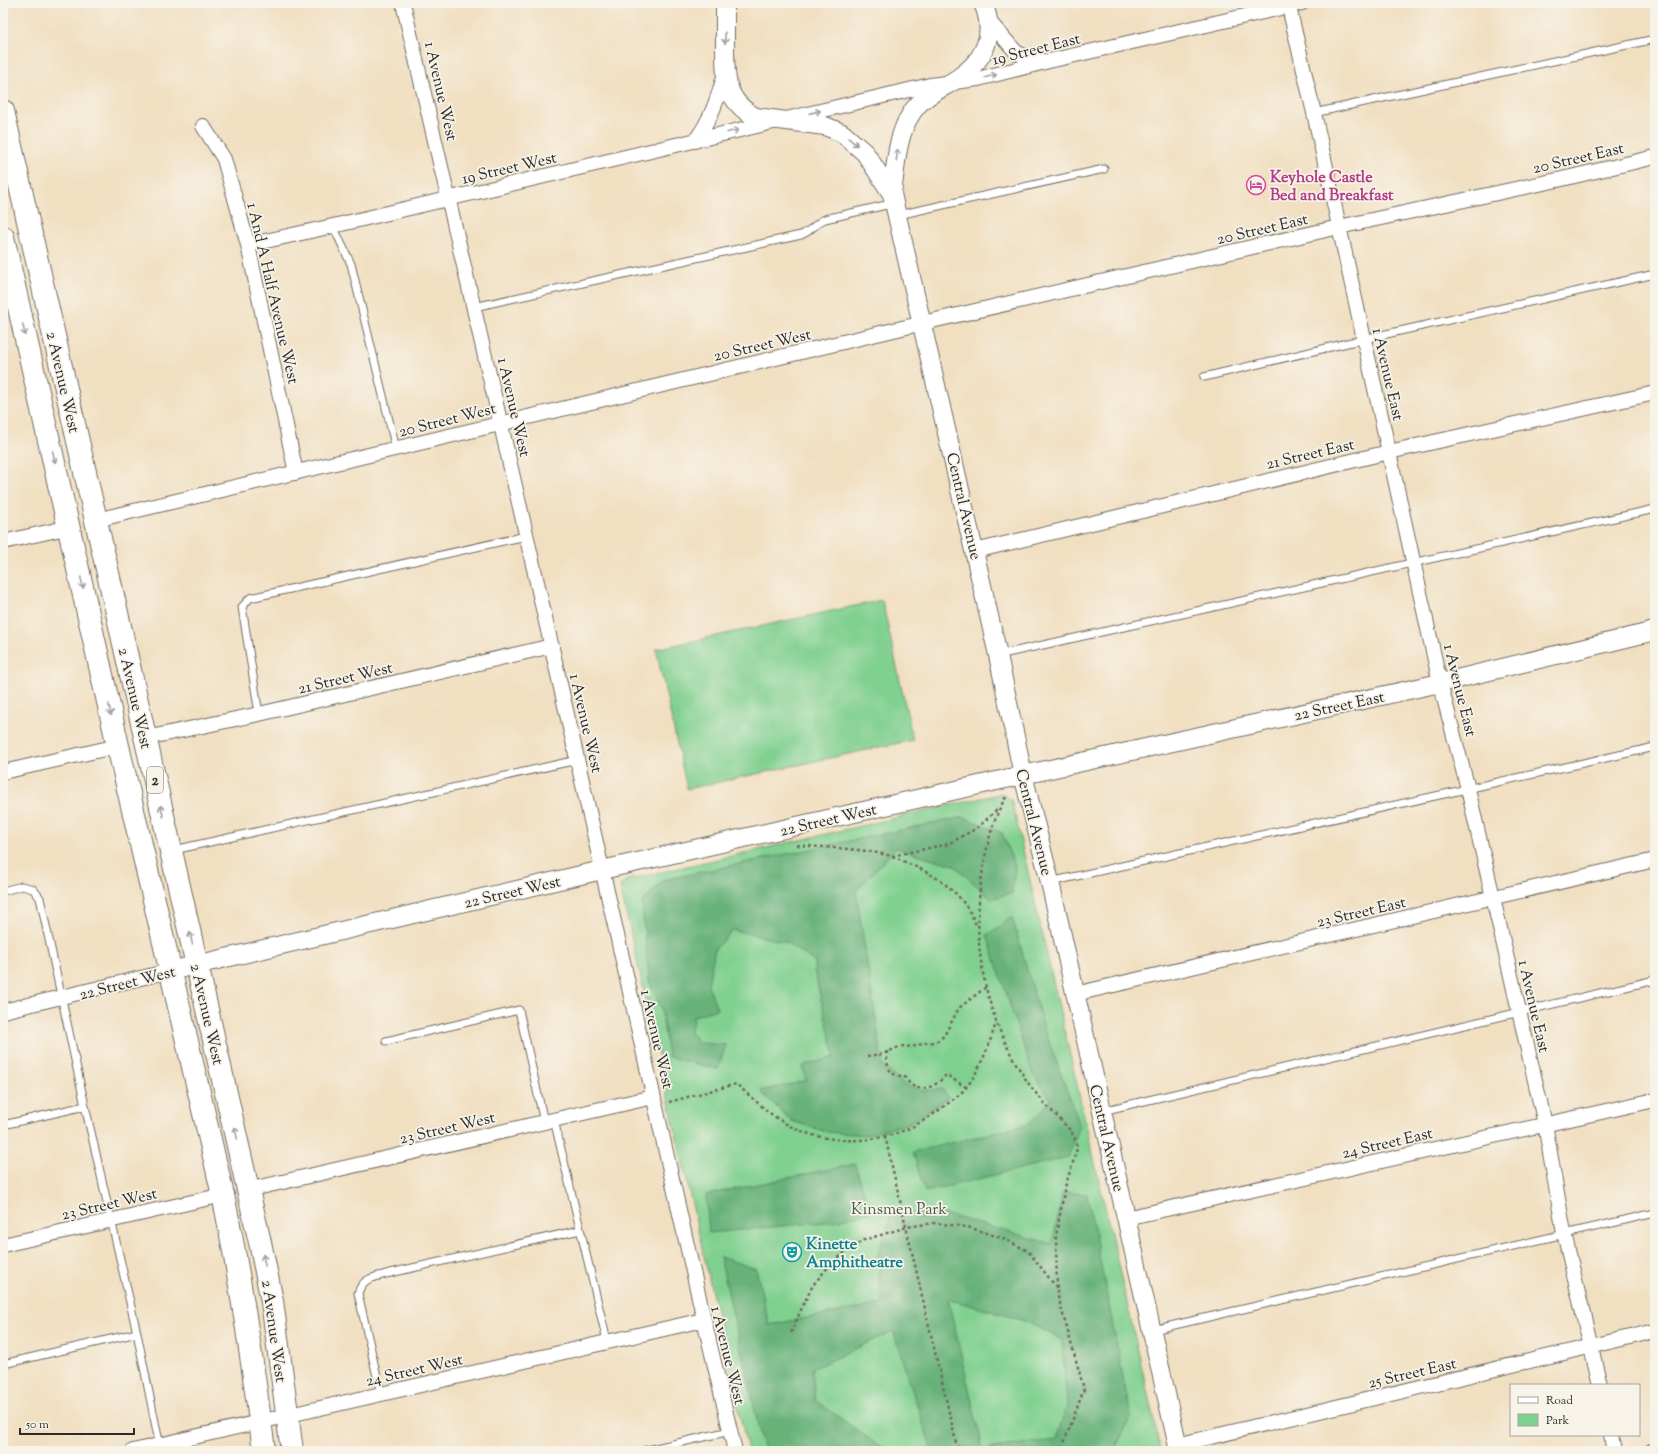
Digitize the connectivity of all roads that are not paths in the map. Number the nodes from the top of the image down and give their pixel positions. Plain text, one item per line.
1 (403, 3) edge
2 (725, 3) edge
3 (983, 3) edge
4 (1293, 4) edge
5 (989, 21) junction
6 (1655, 39) edge
7 (1048, 61) junction
8 (725, 72) junction
9 (953, 82) junction
10 (3, 111) edge
11 (1314, 113) junction
12 (777, 120) junction
13 (203, 126) dead end
14 (695, 141) junction
15 (1655, 157) edge
16 (1104, 169) dead end
17 (450, 198) junction
18 (895, 204) junction
19 (333, 226) junction
20 (1339, 227) junction
21 (3, 237) edge
22 (248, 244) junction
23 (1655, 274) edge
24 (10, 298) edge
25 (474, 307) junction
26 (923, 323) junction
27 (1364, 339) junction
28 (1204, 377) dead end
29 (1655, 393) edge
30 (501, 423) junction
31 (396, 449) junction
32 (1389, 452) junction
33 (296, 473) junction
34 (1655, 509) edge
35 (96, 520) junction
36 (70, 527) junction
37 (526, 536) junction
38 (3, 542) edge
39 (975, 551) junction
40 (1414, 562) junction
41 (1655, 631) edge
42 (552, 646) junction
43 (998, 655) junction
44 (1440, 683) junction
45 (259, 714) junction
46 (146, 738) junction
47 (118, 746) junction
48 (1655, 747) edge
49 (577, 760) junction
50 (3, 772) edge
51 (1023, 774) junction
52 (1468, 789) junction
53 (171, 851) junction
54 (1655, 860) edge
55 (602, 870) junction
56 (1050, 882) junction
57 (3, 891) edge
58 (1493, 898) junction
59 (197, 965) junction
60 (170, 971) junction
61 (1655, 980) edge
62 (1075, 994) junction
63 (61, 998) junction
64 (3, 1011) edge
65 (1519, 1012) junction
66 (386, 1041) dead end
67 (1655, 1100) edge
68 (654, 1101) junction
69 (85, 1106) junction
70 (1102, 1112) junction
71 (549, 1121) junction
72 (1545, 1124) junction
73 (3, 1126) edge
74 (248, 1190) junction
75 (223, 1195) junction
76 (1655, 1213) edge
77 (1126, 1218) junction
78 (110, 1220) junction
79 (580, 1230) junction
80 (1564, 1233) junction
81 (3, 1245) edge
82 (703, 1320) junction
83 (1151, 1330) junction
84 (1655, 1331) edge
85 (137, 1333) junction
86 (607, 1342) junction
87 (1592, 1347) junction
88 (3, 1364) edge
89 (1600, 1384) edge
90 (381, 1394) junction
91 (287, 1416) junction
92 (260, 1422) junction
93 (730, 1431) junction
94 (1611, 1436) edge
95 (160, 1448) edge
96 (1178, 1448) edge
97 (1655, 1449) edge
98 (133, 1451) edge
99 (264, 1451) edge
100 (292, 1451) edge
101 (643, 1451) edge
102 (735, 1451) edge
103 (1614, 1451) edge
104 (1646, 1451) edge

1 - 17 street, 1 Avenue West
2 -> 8 street, Central Avenue
3 - 5 street, Central Avenue
4 - 7 street, 19 Street East
4 - 11 street, 1 Avenue East
5 - 7 street
5 - 9 street, Central Avenue
6 - 11 lane
9 -> 7 street, 19 Street East
8 - 12 street, Central Avenue
8 - 14 street
12 -> 9 street, 19 Street East
18 -> 9 street, Central Avenue
10 - 35 highway, 2 Avenue West / 2
11 - 20 street, 1 Avenue East
14 -> 12 street, 19 Street West
12 -> 18 street, Central Avenue
13 - 22 street, 1 And A Half Avenue West
14 - 17 street, 19 Street West
15 - 20 street, 20 Street East
16 - 18 lane
17 - 19 street, 19 Street West
17 - 25 street, 1 Avenue West
18 - 25 lane
18 - 26 street, Central Avenue
19 - 22 street, 19 Street West
19 - 31 lane
20 - 26 street, 20 Street East
20 - 27 street, 1 Avenue East
21 - 24 highway, 2 Avenue West / 2
22 - 33 street, 1 And A Half Avenue West
23 - 27 lane
24 -> 36 highway, 2 Avenue West / 2
25 - 30 street, 1 Avenue West
26 - 30 street, 20 Street West
26 - 39 street, Central Avenue
27 - 28 lane
27 - 32 street, 1 Avenue East
29 - 32 street, 21 Street East
30 - 31 street, 20 Street West
30 - 37 street, 1 Avenue West
31 - 33 street, 20 Street West
32 - 39 street, 21 Street East
32 - 40 street, 1 Avenue East
33 - 35 street, 20 Street West
34 - 40 lane
35 - 46 highway, 2 Avenue West / 2
36 - 38 street
36 -> 47 highway, 2 Avenue West / 2
37 - 42 street, 1 Avenue West
37 - 45 lane
39 - 43 street, Central Avenue
40 - 43 lane
40 - 44 street, 1 Avenue East
41 - 44 street, 22 Street East
42 - 45 street, 21 Street West
42 - 49 street, 1 Avenue West
43 - 51 street, Central Avenue
44 - 51 street, 22 Street East
44 - 52 street, 1 Avenue East
45 - 46 street, 21 Street West
53 -> 46 highway, 2 Avenue West / 2
47 - 50 street
47 - 60 highway, 2 Avenue West / 2
48 - 52 lane
49 - 53 lane
49 - 55 street, 1 Avenue West
51 - 55 street, 22 Street West
51 - 56 street, Central Avenue
52 - 56 lane
52 - 58 street, 1 Avenue East
59 -> 53 highway, 2 Avenue West / 2
54 - 58 street, 23 Street East
55 - 59 street, 22 Street West
55 - 68 street, 1 Avenue West
56 - 62 street, Central Avenue
57 - 63 lane
58 - 62 street, 23 Street East
58 - 65 street, 1 Avenue East
59 - 60 street, 22 Street West
74 -> 59 highway, 2 Avenue West / 2
60 - 63 street, 22 Street West
60 - 75 highway, 2 Avenue West / 2
61 - 65 lane
62 - 70 street, Central Avenue
63 - 64 street, 22 Street West
63 - 69 lane
65 - 70 lane
65 - 72 street, 1 Avenue East
66 - 71 lane
67 - 72 street, 24 Street East
68 - 71 street, 23 Street West
68 - 82 street, 1 Avenue West
69 - 73 lane
69 - 78 lane
70 - 77 street, Central Avenue
71 - 74 street, 23 Street West
71 - 79 lane
72 - 77 street, 24 Street East
72 - 80 street, 1 Avenue East
91 -> 74 highway, 2 Avenue West / 2
75 - 78 street, 23 Street West
75 - 92 highway, 2 Avenue West / 2
76 - 80 lane
77 - 83 street, Central Avenue
78 - 81 street, 23 Street West
78 - 85 lane
79 - 86 lane
79 - 90 lane
80 - 83 lane
80 - 87 street, 1 Avenue East
82 - 86 street, 24 Street West
82 - 93 street, 1 Avenue West
83 - 96 street, Central Avenue
84 - 87 street, 25 Street East
85 - 88 lane
85 - 95 lane
86 - 90 street, 24 Street West
87 - 89 street, 1 Avenue East
87 - 96 street, 25 Street East
90 - 91 street, 24 Street West
91 - 92 street, 24 Street West
91 - 100 highway, 2 Avenue West / 2
92 - 95 street, 24 Street West
92 - 99 highway, 2 Avenue West / 2
93 - 101 lane
93 - 102 street, 1 Avenue West
94 - 103 street
95 - 98 street, 24 Street West
97 - 104 lane

